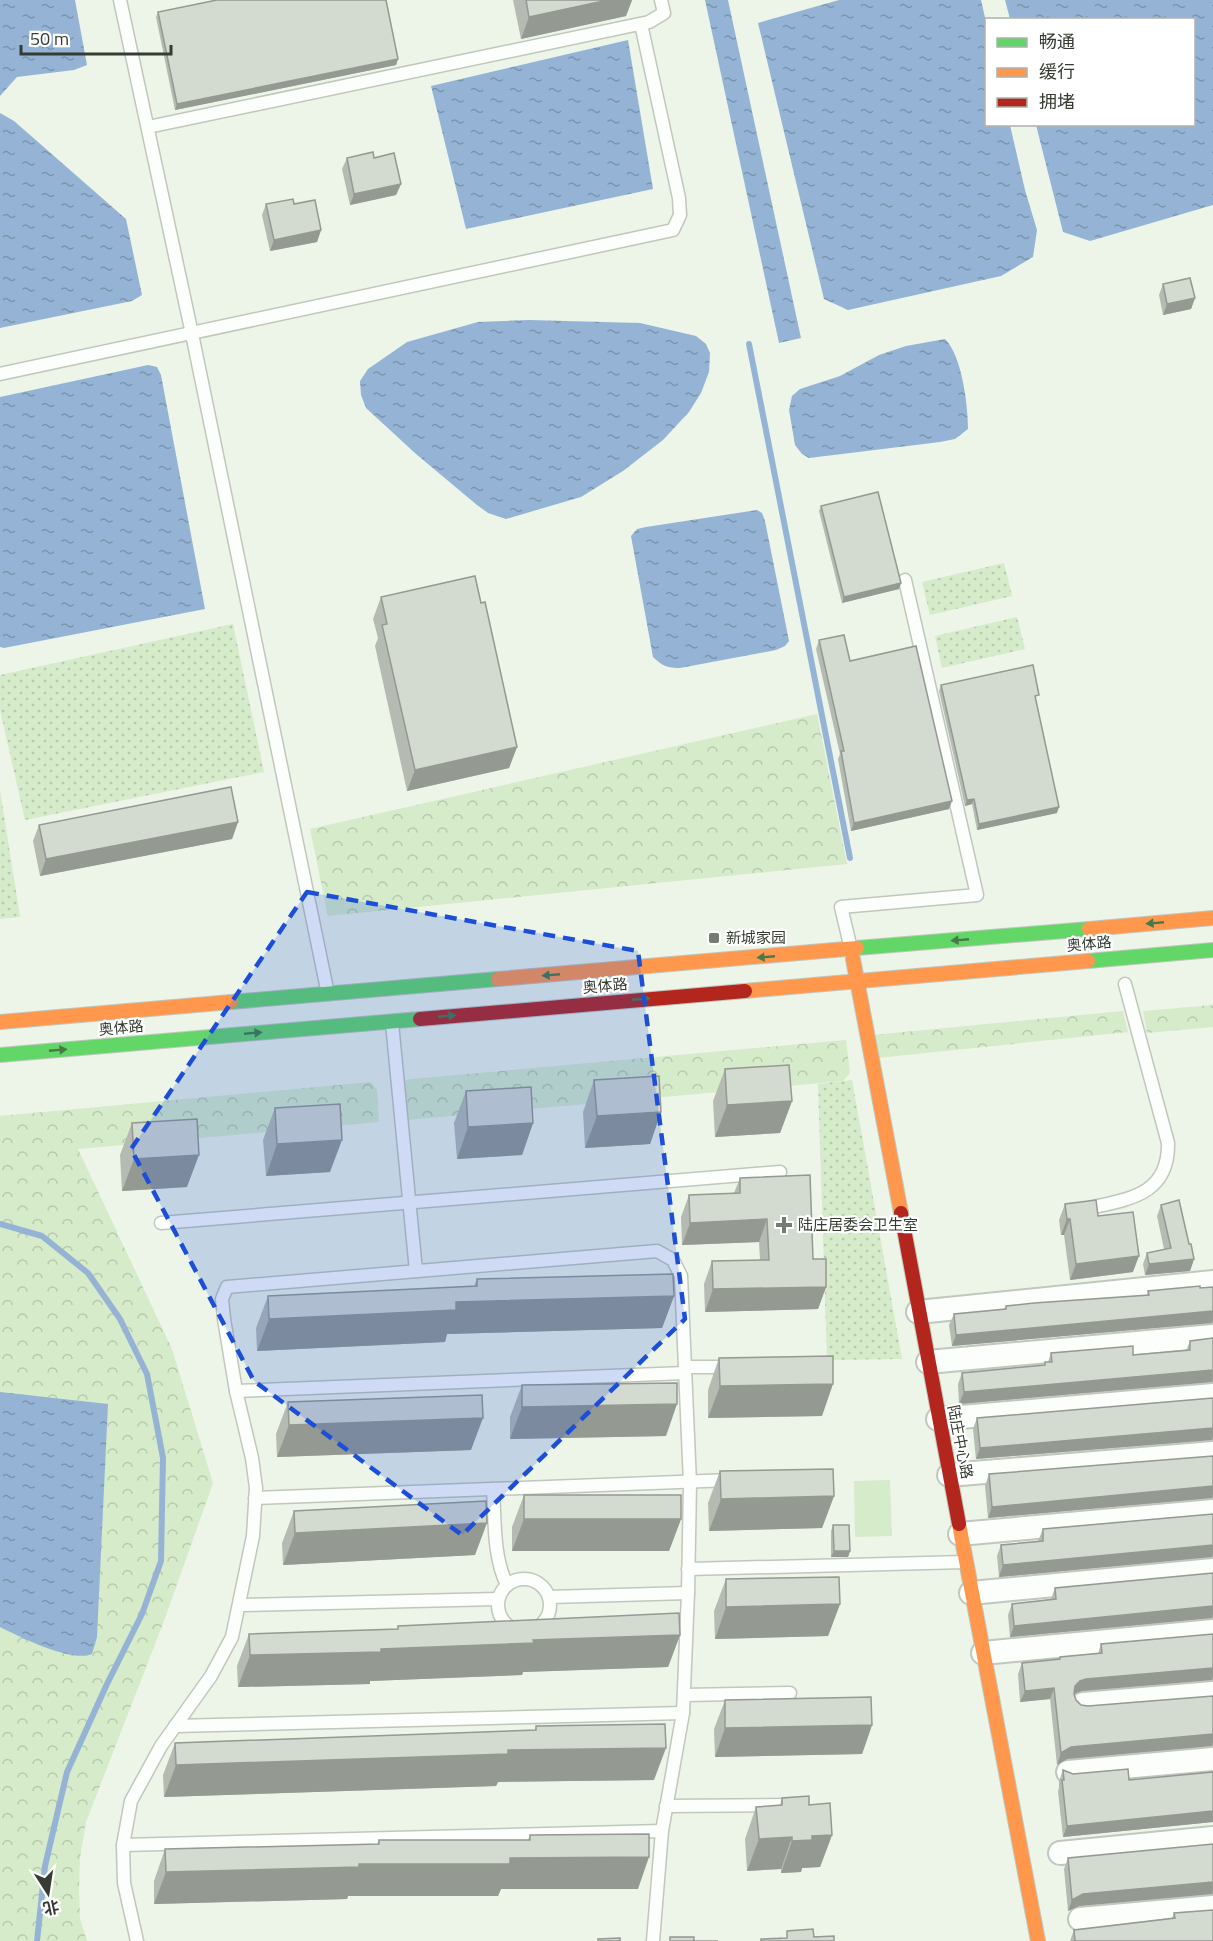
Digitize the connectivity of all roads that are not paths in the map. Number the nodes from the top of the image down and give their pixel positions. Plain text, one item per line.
1 (120, 0) edge
2 (661, 0) edge
3 (641, 24) junction
4 (148, 127) junction
5 (192, 334) junction
6 (0, 374) edge
7 (905, 580) dead end
8 (1213, 918) edge
9 (851, 950) junction
10 (1213, 950) edge
11 (856, 981) junction
12 (1125, 984) dead end
13 (328, 994) junction
14 (391, 1005) junction
15 (0, 1022) edge
16 (0, 1055) edge
17 (780, 1172) dead end
18 (410, 1202) junction
19 (1089, 1208) edge
20 (161, 1223) dead end
21 (416, 1271) junction
22 (1213, 1282) edge
23 (918, 1312) junction
24 (1213, 1336) edge
25 (928, 1362) junction
26 (743, 1367) edge
27 (685, 1370) junction
28 (236, 1392) junction
29 (1213, 1395) edge
30 (938, 1419) junction
31 (1213, 1453) edge
32 (949, 1475) junction
33 (744, 1480) edge
34 (690, 1483) junction
35 (493, 1489) junction
36 (255, 1498) junction
37 (1213, 1511) edge
38 (960, 1534) junction
39 (965, 1562) junction
40 (688, 1569) junction
41 (1213, 1570) edge
42 (507, 1585) junction
43 (688, 1593) junction
44 (971, 1593) junction
45 (549, 1596) junction
46 (498, 1599) junction
47 (240, 1605) junction
48 (1213, 1631) edge
49 (983, 1653) junction
50 (790, 1693) dead end
51 (1213, 1693) edge
52 (684, 1695) junction
53 (1083, 1704) edge
54 (683, 1713) junction
55 (175, 1726) junction
56 (1213, 1759) edge
57 (1068, 1772) edge
58 (789, 1805) edge
59 (666, 1806) junction
60 (662, 1831) junction
61 (1213, 1838) edge
62 (123, 1845) junction
63 (1060, 1853) dead end
64 (1213, 1907) edge
65 (1080, 1918) dead end
66 (136, 1941) edge
67 (653, 1941) edge
68 (1038, 1941) edge

1 - 4 lane
2 - 3 lane
3 - 4 lane
3 - 5 lane
4 - 5 lane
5 - 6 lane
5 - 13 lane
7 - 9 lane
8 -> 9 main road, 奥体路
9 - 11 main road, 陆庄中心路
9 -> 14 main road, 奥体路
10 - 11 main road, 奥体路
14 -> 11 main road, 奥体路
11 - 23 main road, 陆庄中心路
12 - 19 lane
13 - 14 main road, 奥体路
13 - 15 main road, 奥体路
16 -> 14 main road, 奥体路
14 - 18 lane
17 - 18 lane
18 - 20 lane
18 - 21 lane
21 - 27 lane
21 - 28 lane
22 - 23 street
23 - 25 main road, 陆庄中心路
24 - 25 street
25 - 30 main road, 陆庄中心路
26 - 27 lane
27 - 28 lane
27 - 34 lane
28 - 36 lane
29 - 30 street
30 - 32 main road, 陆庄中心路
31 - 32 street
32 - 38 main road, 陆庄中心路
33 - 34 lane
34 - 35 lane
34 - 40 lane
35 - 36 lane
35 - 42 lane
36 - 47 lane
37 - 38 street
38 - 39 main road, 陆庄中心路
39 - 40 lane
39 - 44 main road, 陆庄中心路
40 - 43 lane
41 - 44 street
42 - 45 lane
42 - 46 lane
43 - 45 lane
43 - 52 lane
44 - 49 main road, 陆庄中心路
45 - 46 lane
46 - 47 lane
47 - 55 lane
48 - 49 street
49 - 68 main road, 陆庄中心路
50 - 52 lane
51 - 53 street
52 - 54 lane
54 - 55 lane
54 - 59 lane
55 - 62 lane
56 - 57 street
58 - 59 lane
59 - 60 lane
60 - 62 lane
60 - 67 lane
61 - 63 street
62 - 66 lane
64 - 65 street

